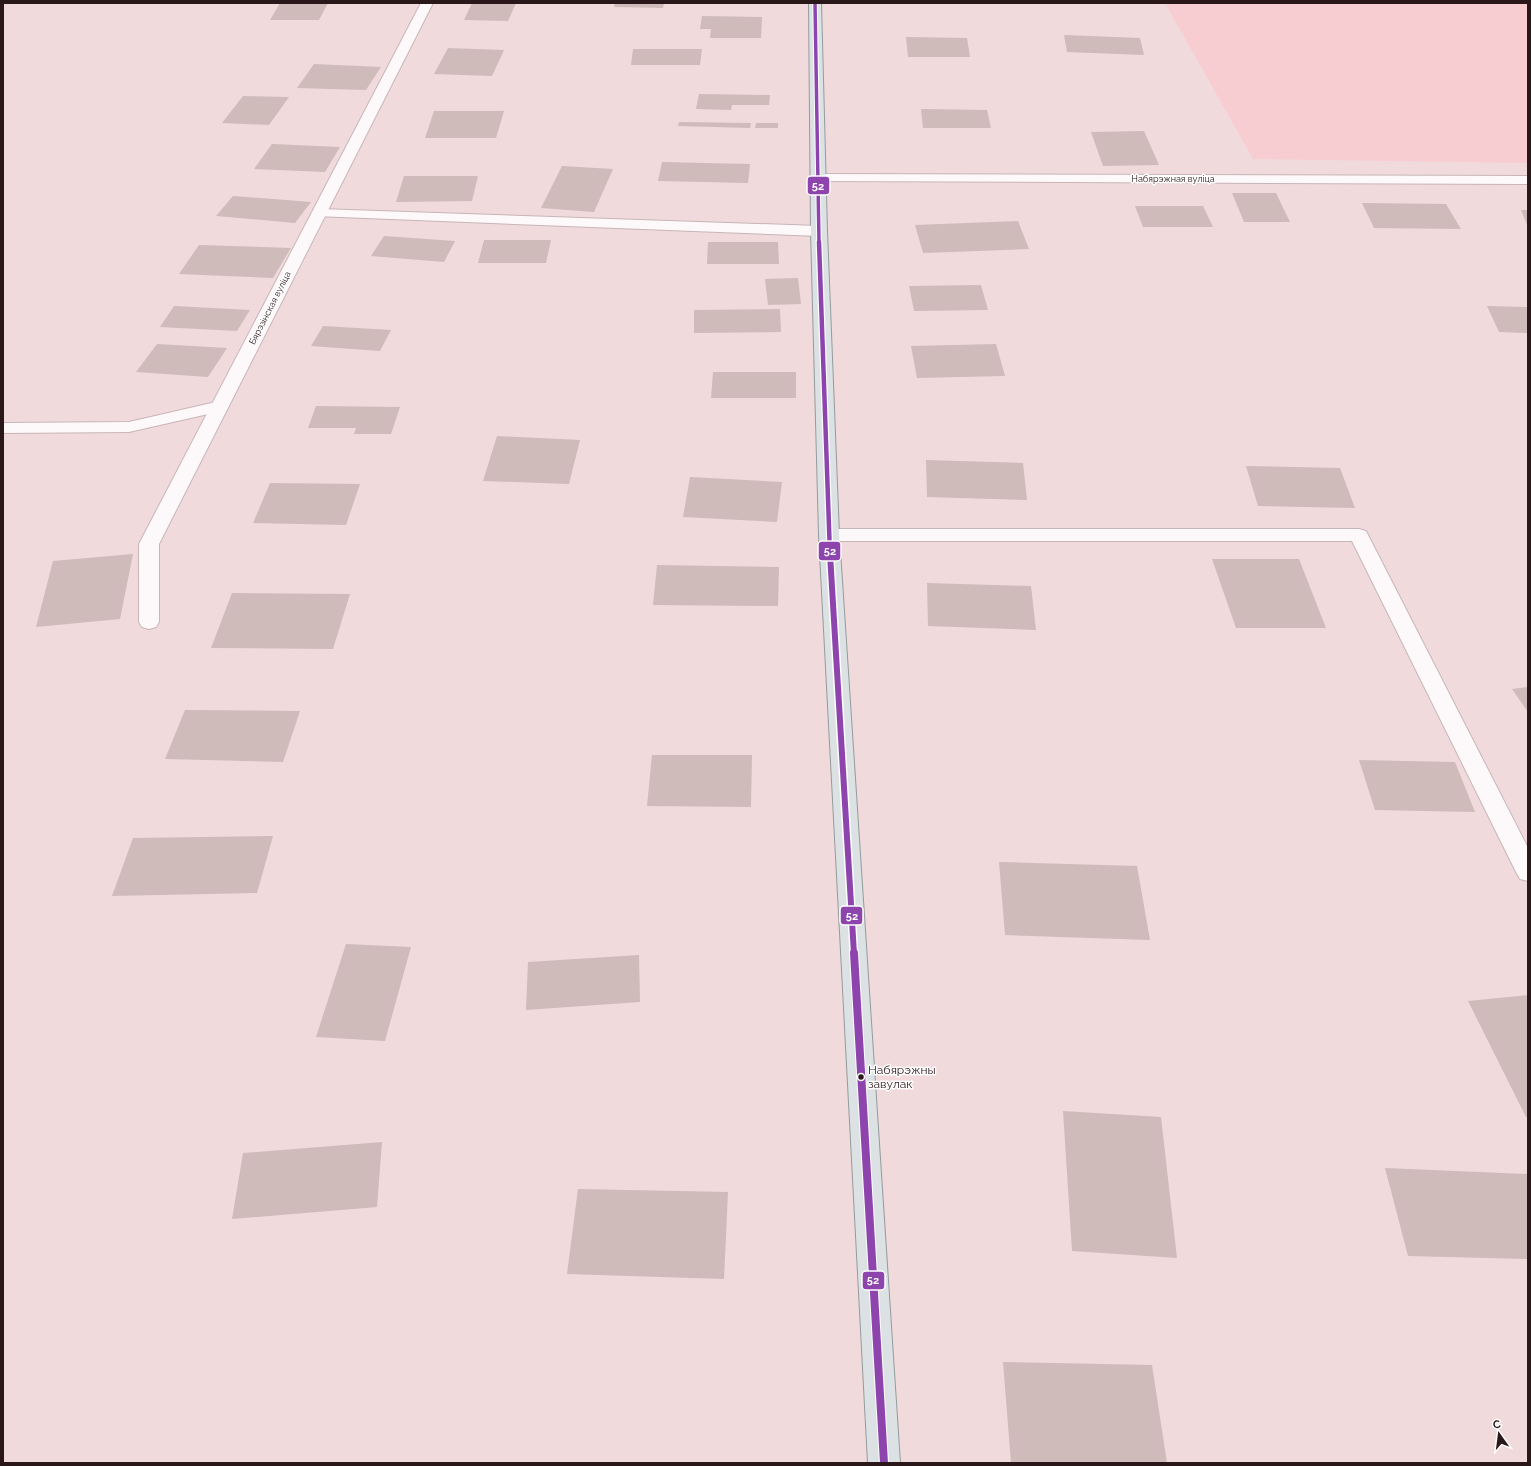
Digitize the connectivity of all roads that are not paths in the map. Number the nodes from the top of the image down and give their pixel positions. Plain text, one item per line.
1 (427, 3) edge
2 (815, 3) edge
3 (819, 178) junction
4 (1528, 180) edge
5 (320, 213) junction
6 (819, 231) junction
7 (220, 406) junction
8 (3, 428) edge
9 (829, 535) junction
10 (149, 622) dead end
11 (1528, 872) edge
12 (884, 1463) edge

1 - 5 street, Бярэзінская вуліца
2 - 3 main road
3 - 4 street, Набярэжная вуліца
3 - 6 main road
5 - 6 street
5 - 7 street, Бярэзінская вуліца
6 - 9 main road
7 - 8 street
7 - 10 street, Бярэзінская вуліца
9 - 11 street
9 - 12 main road

